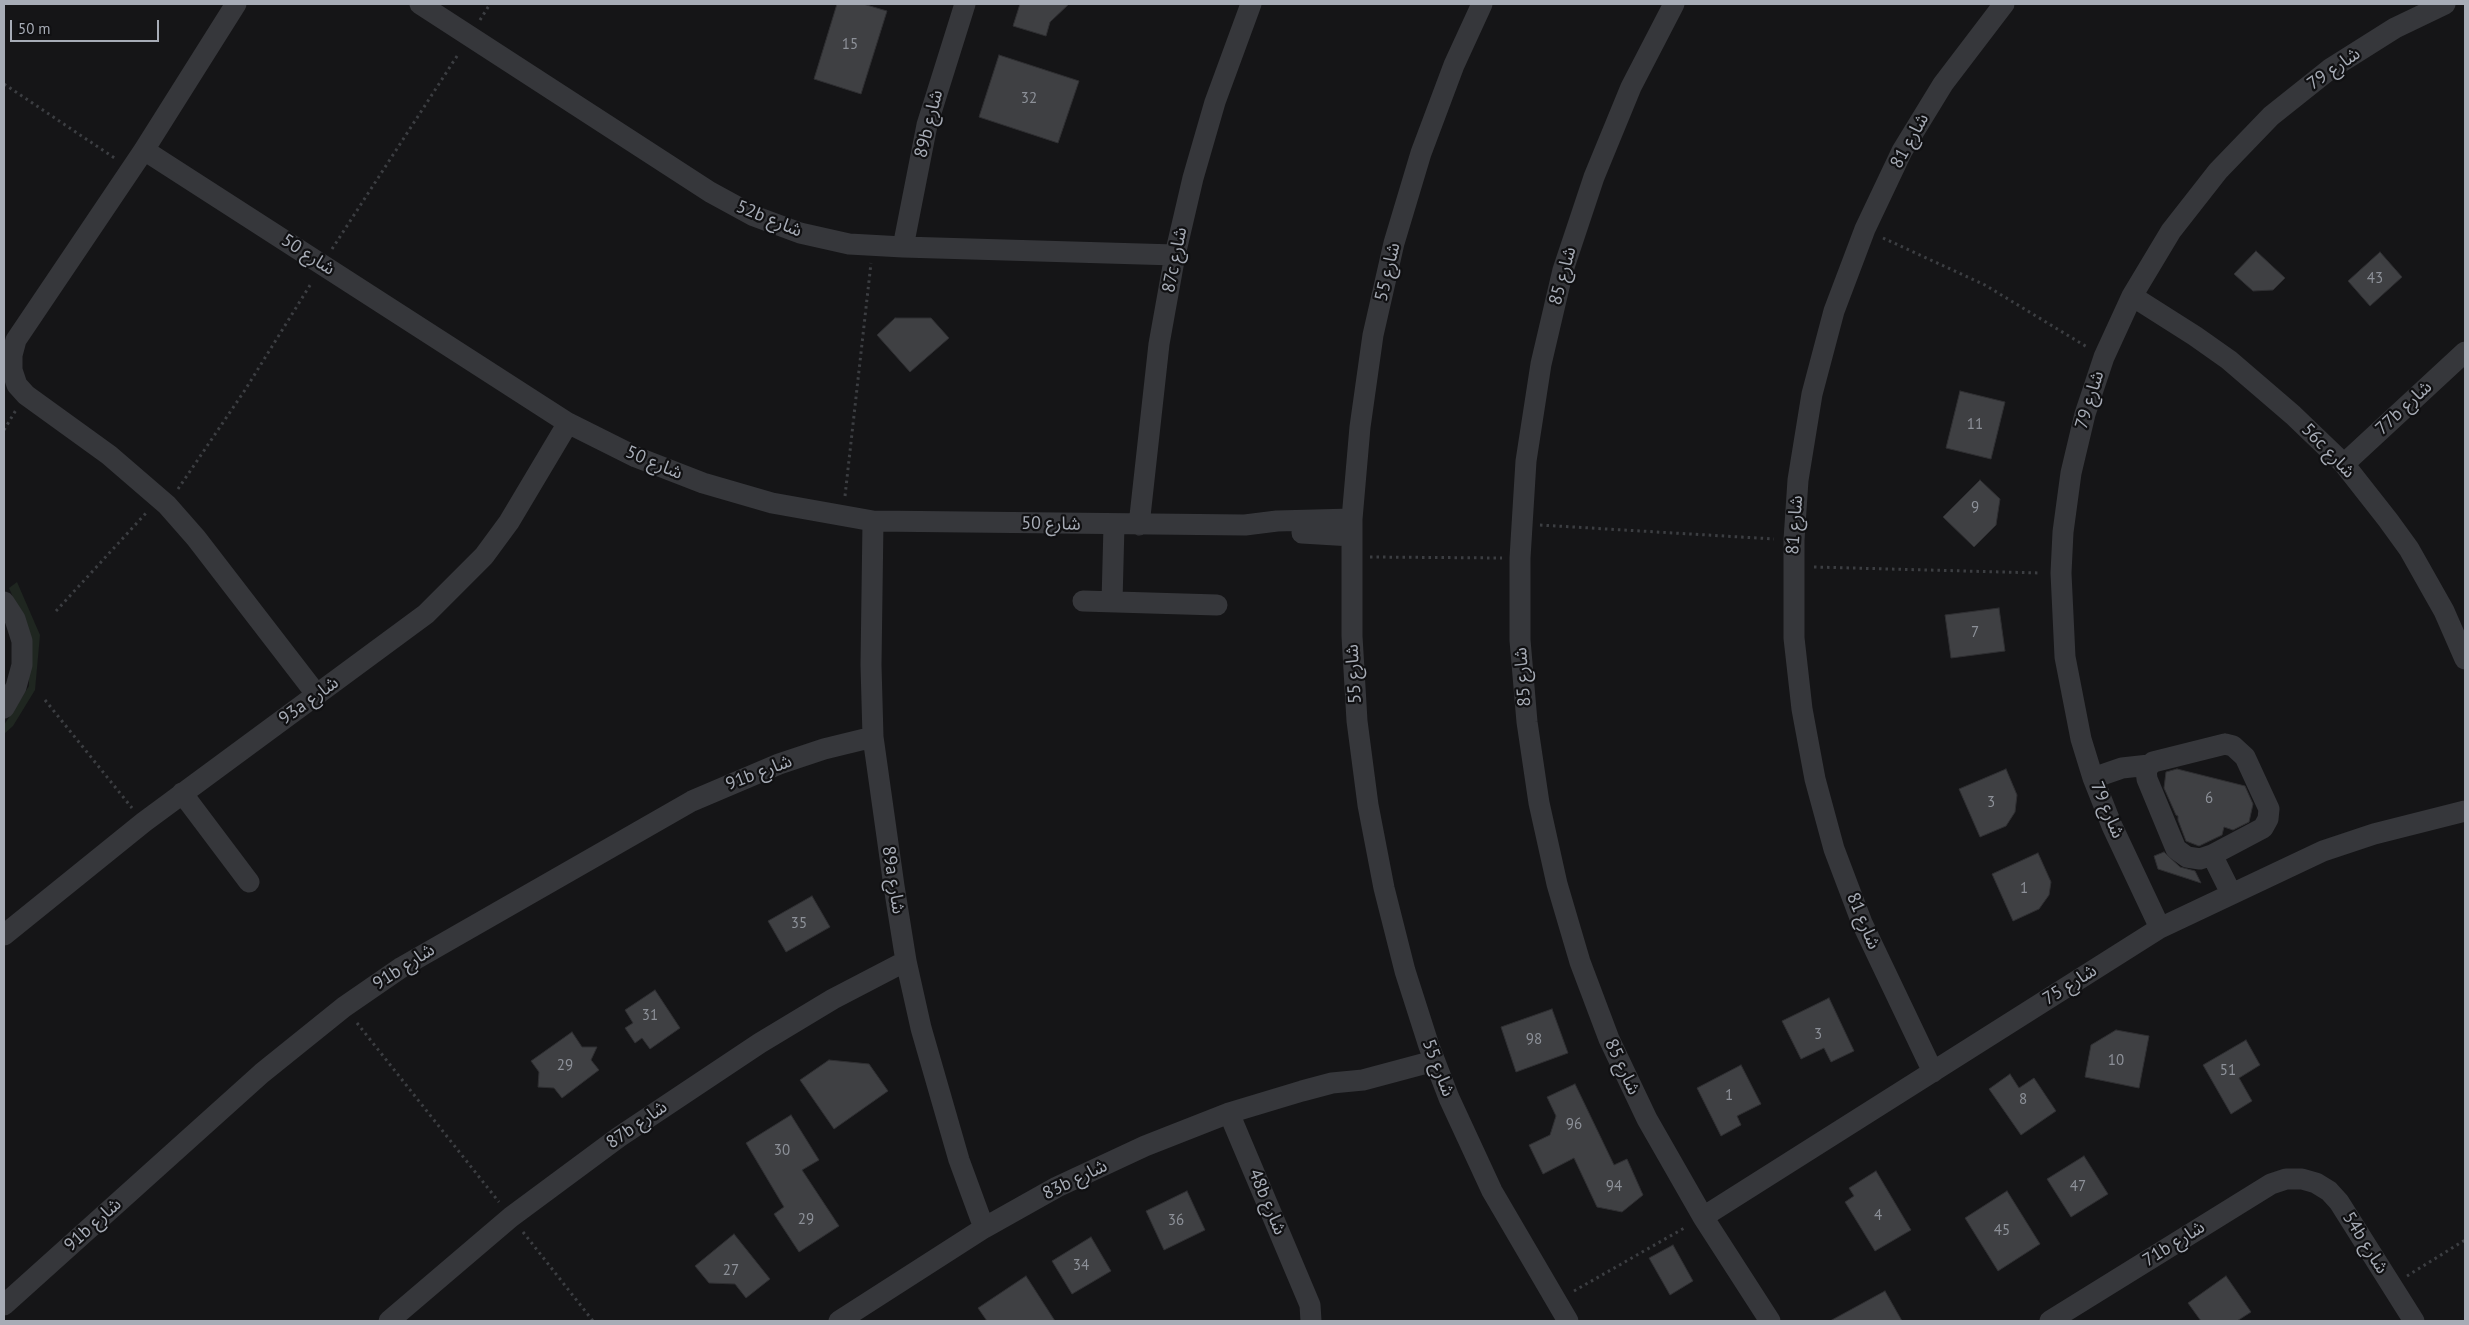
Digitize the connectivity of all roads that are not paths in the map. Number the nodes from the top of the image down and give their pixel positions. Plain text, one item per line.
1 (236, 4) edge
2 (420, 4) edge
3 (963, 4) edge
4 (1251, 4) edge
5 (1482, 4) edge
6 (1674, 4) edge
7 (2004, 4) edge
8 (2445, 4) edge
9 (144, 150) junction
10 (903, 247) junction
11 (1175, 255) junction
12 (2132, 296) junction
13 (2465, 352) edge
14 (568, 423) junction
15 (2344, 464) junction
16 (874, 521) junction
17 (1114, 525) junction
18 (1139, 525) junction
19 (1352, 537) junction
20 (1083, 601) dead end
21 (4, 602) edge
22 (1112, 602) junction
23 (1217, 605) dead end
24 (2465, 659) edge
25 (317, 695) junction
26 (4, 708) edge
27 (873, 737) junction
28 (2149, 765) junction
29 (2093, 778) junction
30 (182, 793) junction
31 (2465, 811) edge
32 (2212, 856) junction
33 (249, 882) dead end
34 (2232, 893) junction
35 (2160, 928) junction
36 (4, 935) edge
37 (906, 961) junction
38 (1432, 1053) junction
39 (1933, 1072) junction
40 (1229, 1113) junction
41 (2302, 1179) joint
42 (1703, 1217) junction
43 (984, 1228) junction
44 (4, 1305) edge
45 (389, 1321) edge
46 (839, 1321) edge
47 (1311, 1321) edge
48 (1568, 1321) edge
49 (1770, 1321) edge
50 (2050, 1321) edge
51 (2414, 1321) edge

1 - 9 street
2 - 10 street, 52b شارع
3 - 10 street, 89b شارع
4 - 11 street, 87c شارع
5 - 19 street, شارع 55
6 - 42 street, شارع 85
7 - 39 street, شارع 81
8 - 12 street, شارع 79
9 - 14 street, شارع 50
9 - 25 street
10 - 11 street, 52b شارع
11 - 18 street, 87c شارع
12 - 15 street, 56c شارع
12 - 29 street, شارع 79
13 - 15 street, 77b شارع
14 - 16 street, شارع 50
14 - 25 street, 93a شارع
15 - 24 street, 56c شارع
16 - 17 street, شارع 50
16 - 27 street, 89a شارع
17 - 18 street, شارع 50
17 - 22 street
18 - 19 street, شارع 50
19 - 38 street, شارع 55
20 - 22 street
21 - 26 street
22 - 23 street
25 - 30 street, 93a شارع
27 - 37 street, 89a شارع
27 - 44 street, 91b شارع
28 - 29 street
28 - 32 street
28 - 32 street
29 - 35 street, شارع 79
30 - 33 street
30 - 36 street, 93a شارع
31 - 34 street, شارع 75
32 - 34 street
34 - 35 street, شارع 75
35 - 39 street, شارع 75
37 - 43 street, 89a شارع
37 - 45 street, 87b شارع
38 - 40 street, 83b شارع
38 - 48 street, شارع 55
39 - 42 street, شارع 75
40 - 43 street, 83b شارع
40 - 47 street, 48b شارع
41 - 50 street, 71b شارع
41 - 51 street, 54b شارع
42 - 49 street, شارع 85
43 - 46 street, 83b شارع

